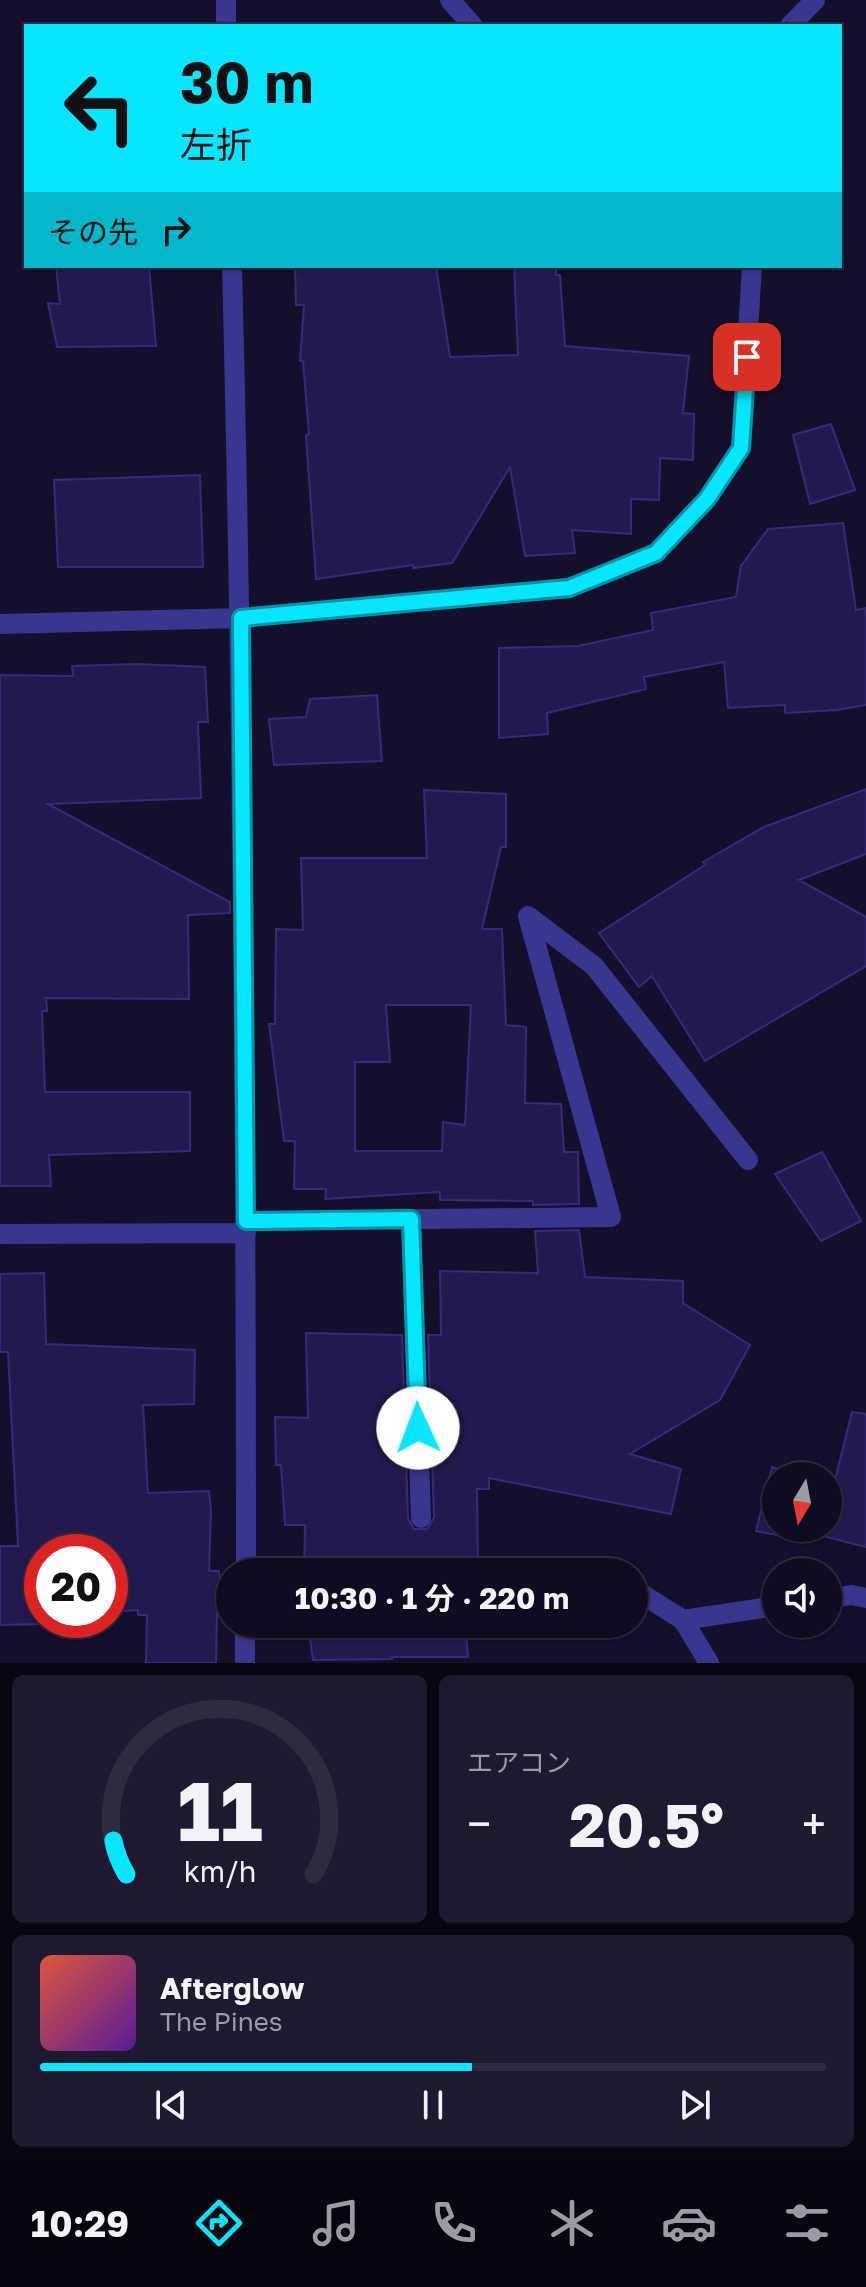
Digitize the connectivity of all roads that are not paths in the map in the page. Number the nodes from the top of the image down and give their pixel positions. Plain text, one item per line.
1 (226, 0) edge
2 (450, 0) edge
3 (815, 0) edge
4 (226, 24) edge
5 (471, 24) edge
6 (792, 24) edge
7 (232, 268) edge
8 (752, 268) edge
9 (241, 618) junction
10 (0, 624) edge
11 (748, 1160) dead end
12 (411, 1219) junction
13 (246, 1227) junction
14 (0, 1234) edge
15 (421, 1518) dead end
16 (246, 1558) edge
17 (842, 1597) edge
18 (648, 1598) edge
19 (866, 1598) edge
20 (762, 1608) edge
21 (683, 1620) junction
22 (245, 1638) edge
23 (245, 1663) edge
24 (709, 1663) edge

1 - 4 street
2 - 5 street
3 - 6 street
7 - 9 street
8 - 9 street
9 - 10 street
9 - 13 street
11 - 12 street
12 - 13 street
12 - 15 street
13 - 14 street
13 - 16 street
17 - 19 street
18 - 21 street
20 - 21 street
21 - 24 street
22 - 23 street

